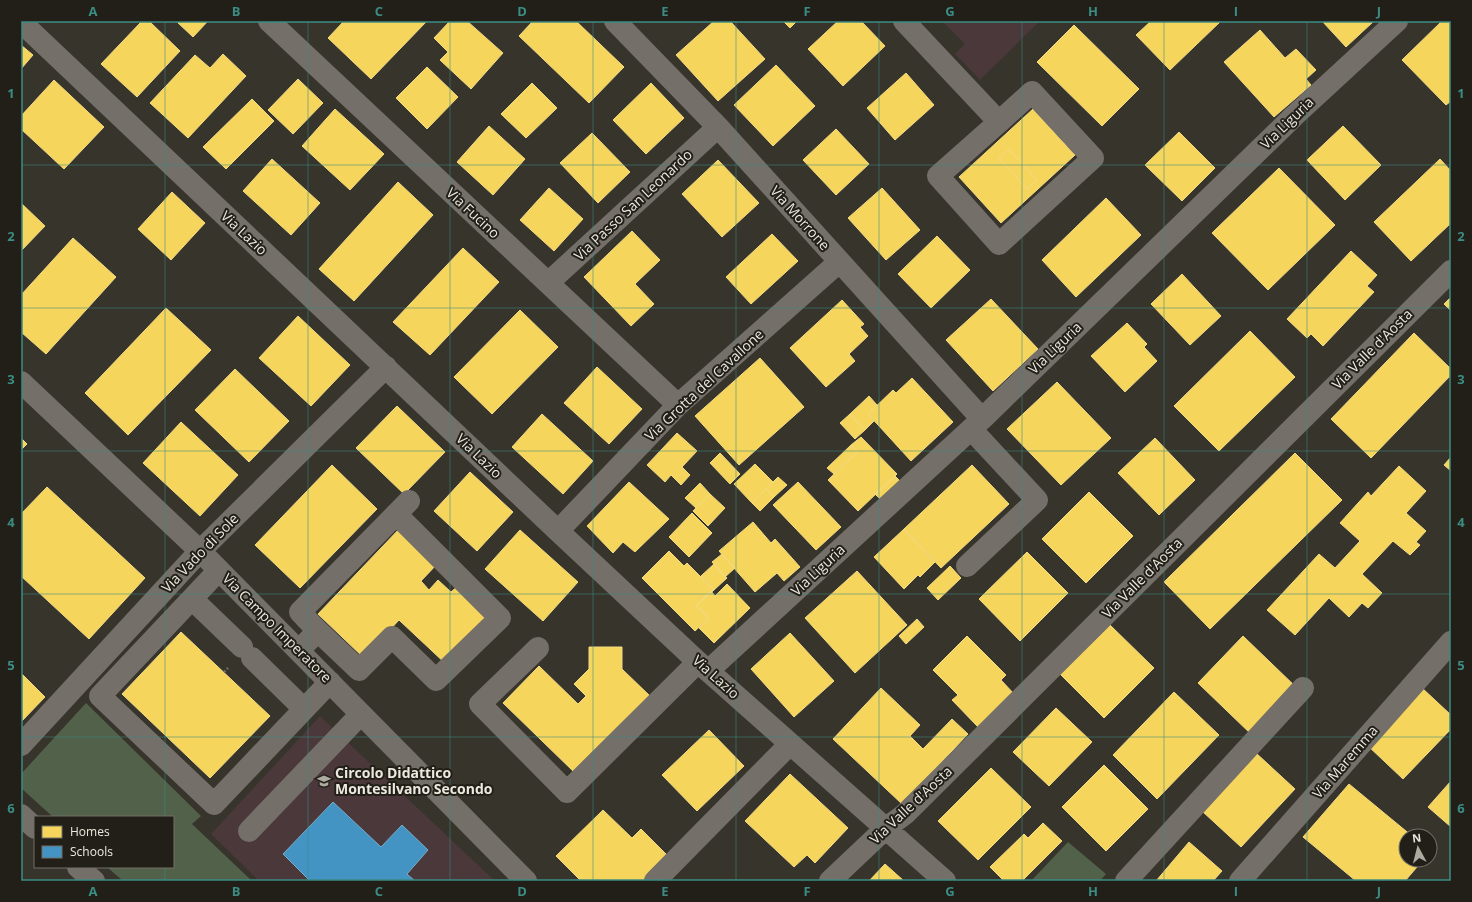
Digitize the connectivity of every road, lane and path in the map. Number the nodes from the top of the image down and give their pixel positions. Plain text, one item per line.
1 (269, 21) edge
2 (615, 21) edge
3 (904, 21) edge
4 (1397, 21) edge
5 (21, 22) edge
6 (999, 122) junction
7 (718, 127) junction
8 (839, 262) junction
9 (1451, 271) edge
10 (548, 283) junction
11 (386, 367) junction
12 (21, 382) edge
13 (678, 405) junction
14 (976, 424) junction
15 (558, 531) junction
16 (200, 551) junction
17 (967, 566) dead end
18 (219, 570) junction
19 (192, 599) junction
20 (318, 631) junction
21 (1451, 642) edge
22 (538, 648) dead end
23 (298, 650) junction
24 (703, 666) junction
25 (358, 670) junction
26 (333, 686) junction
27 (1303, 688) dead end
28 (304, 709) junction
29 (361, 714) junction
30 (790, 744) junction
31 (21, 745) edge
32 (21, 815) edge
33 (34, 827) edge
34 (886, 828) junction
35 (249, 831) dead end
36 (79, 868) edge
37 (94, 881) edge
38 (526, 881) edge
39 (655, 881) edge
40 (830, 881) edge
41 (945, 881) edge
42 (1126, 881) edge
43 (1240, 881) edge

1 - 10 street, Via Fucino
2 - 7 street, Via Morrone
3 - 6 street
4 - 14 street, Via Liguria
5 - 11 street, Via Lazio
6 - 6 street
7 - 8 street, Via Morrone
7 - 10 street, Via Passo San Leonardo
8 - 13 street, Via Grotta del Cavallone
8 - 14 street, Via Morrone
9 - 34 street, Via Valle d'Aosta
10 - 13 street, Via Fucino
11 - 15 street, Via Lazio
11 - 16 street, Via Vado di Sole
12 - 16 street, Via Campo Imperatore
13 - 15 street, Via Grotta del Cavallone
14 - 17 street, Via Morrone
14 - 24 street, Via Liguria
15 - 24 street, Via Lazio
16 - 18 street, Via Campo Imperatore
16 - 31 street, Via Vado di Sole
18 - 19 street
18 - 23 street, Via Campo Imperatore
19 - 28 street
19 - 28 street
20 - 23 street
20 - 25 street
20 - 25 street
21 - 43 street, Via Maremma
22 - 24 street, Via Liguria
23 - 26 street, Via Campo Imperatore
24 - 30 street, Via Lazio
25 - 26 street
26 - 28 street
26 - 29 street, Via Campo Imperatore
27 - 42 street
29 - 35 street
29 - 38 street, Via Campo Imperatore
30 - 34 street, Via Lazio
30 - 39 street
32 - 33 street
34 - 40 street, Via Valle d'Aosta
34 - 41 street, Via Lazio
36 - 37 street

